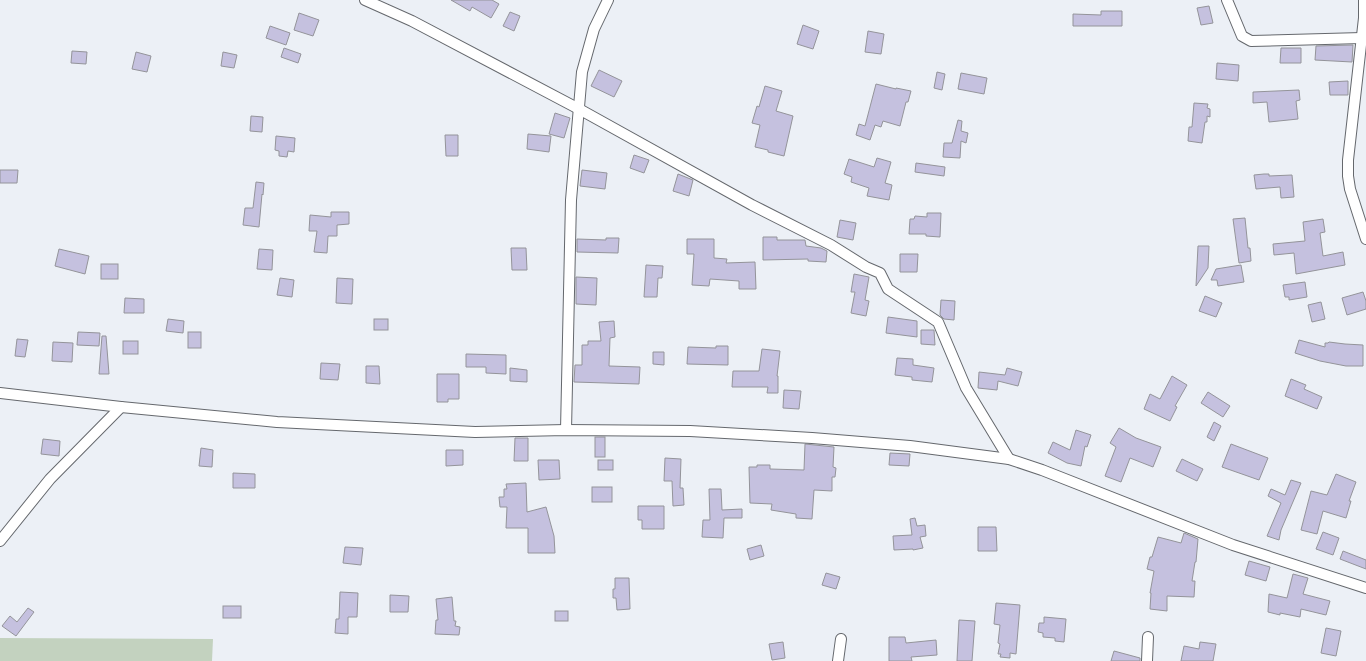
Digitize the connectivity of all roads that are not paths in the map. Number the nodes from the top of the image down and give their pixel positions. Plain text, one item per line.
1 (365, 0) edge
2 (608, 0) edge
3 (1227, 0) edge
4 (1364, 0) edge
5 (1365, 19) edge
6 (1362, 38) junction
7 (579, 109) junction
8 (1366, 239) edge
9 (0, 393) edge
10 (121, 407) junction
11 (566, 430) junction
12 (1009, 459) junction
13 (0, 541) edge
14 (1366, 588) edge
15 (1148, 637) dead end
16 (840, 639) dead end
17 (838, 661) edge
18 (1147, 661) edge

1 - 7 street
2 - 7 street
3 - 6 street
4 - 5 street
5 - 6 street
6 - 8 street
7 - 11 street
7 - 12 street
9 - 10 street
10 - 11 street
10 - 13 street
11 - 12 street
12 - 14 street
15 - 18 street
16 - 17 street

